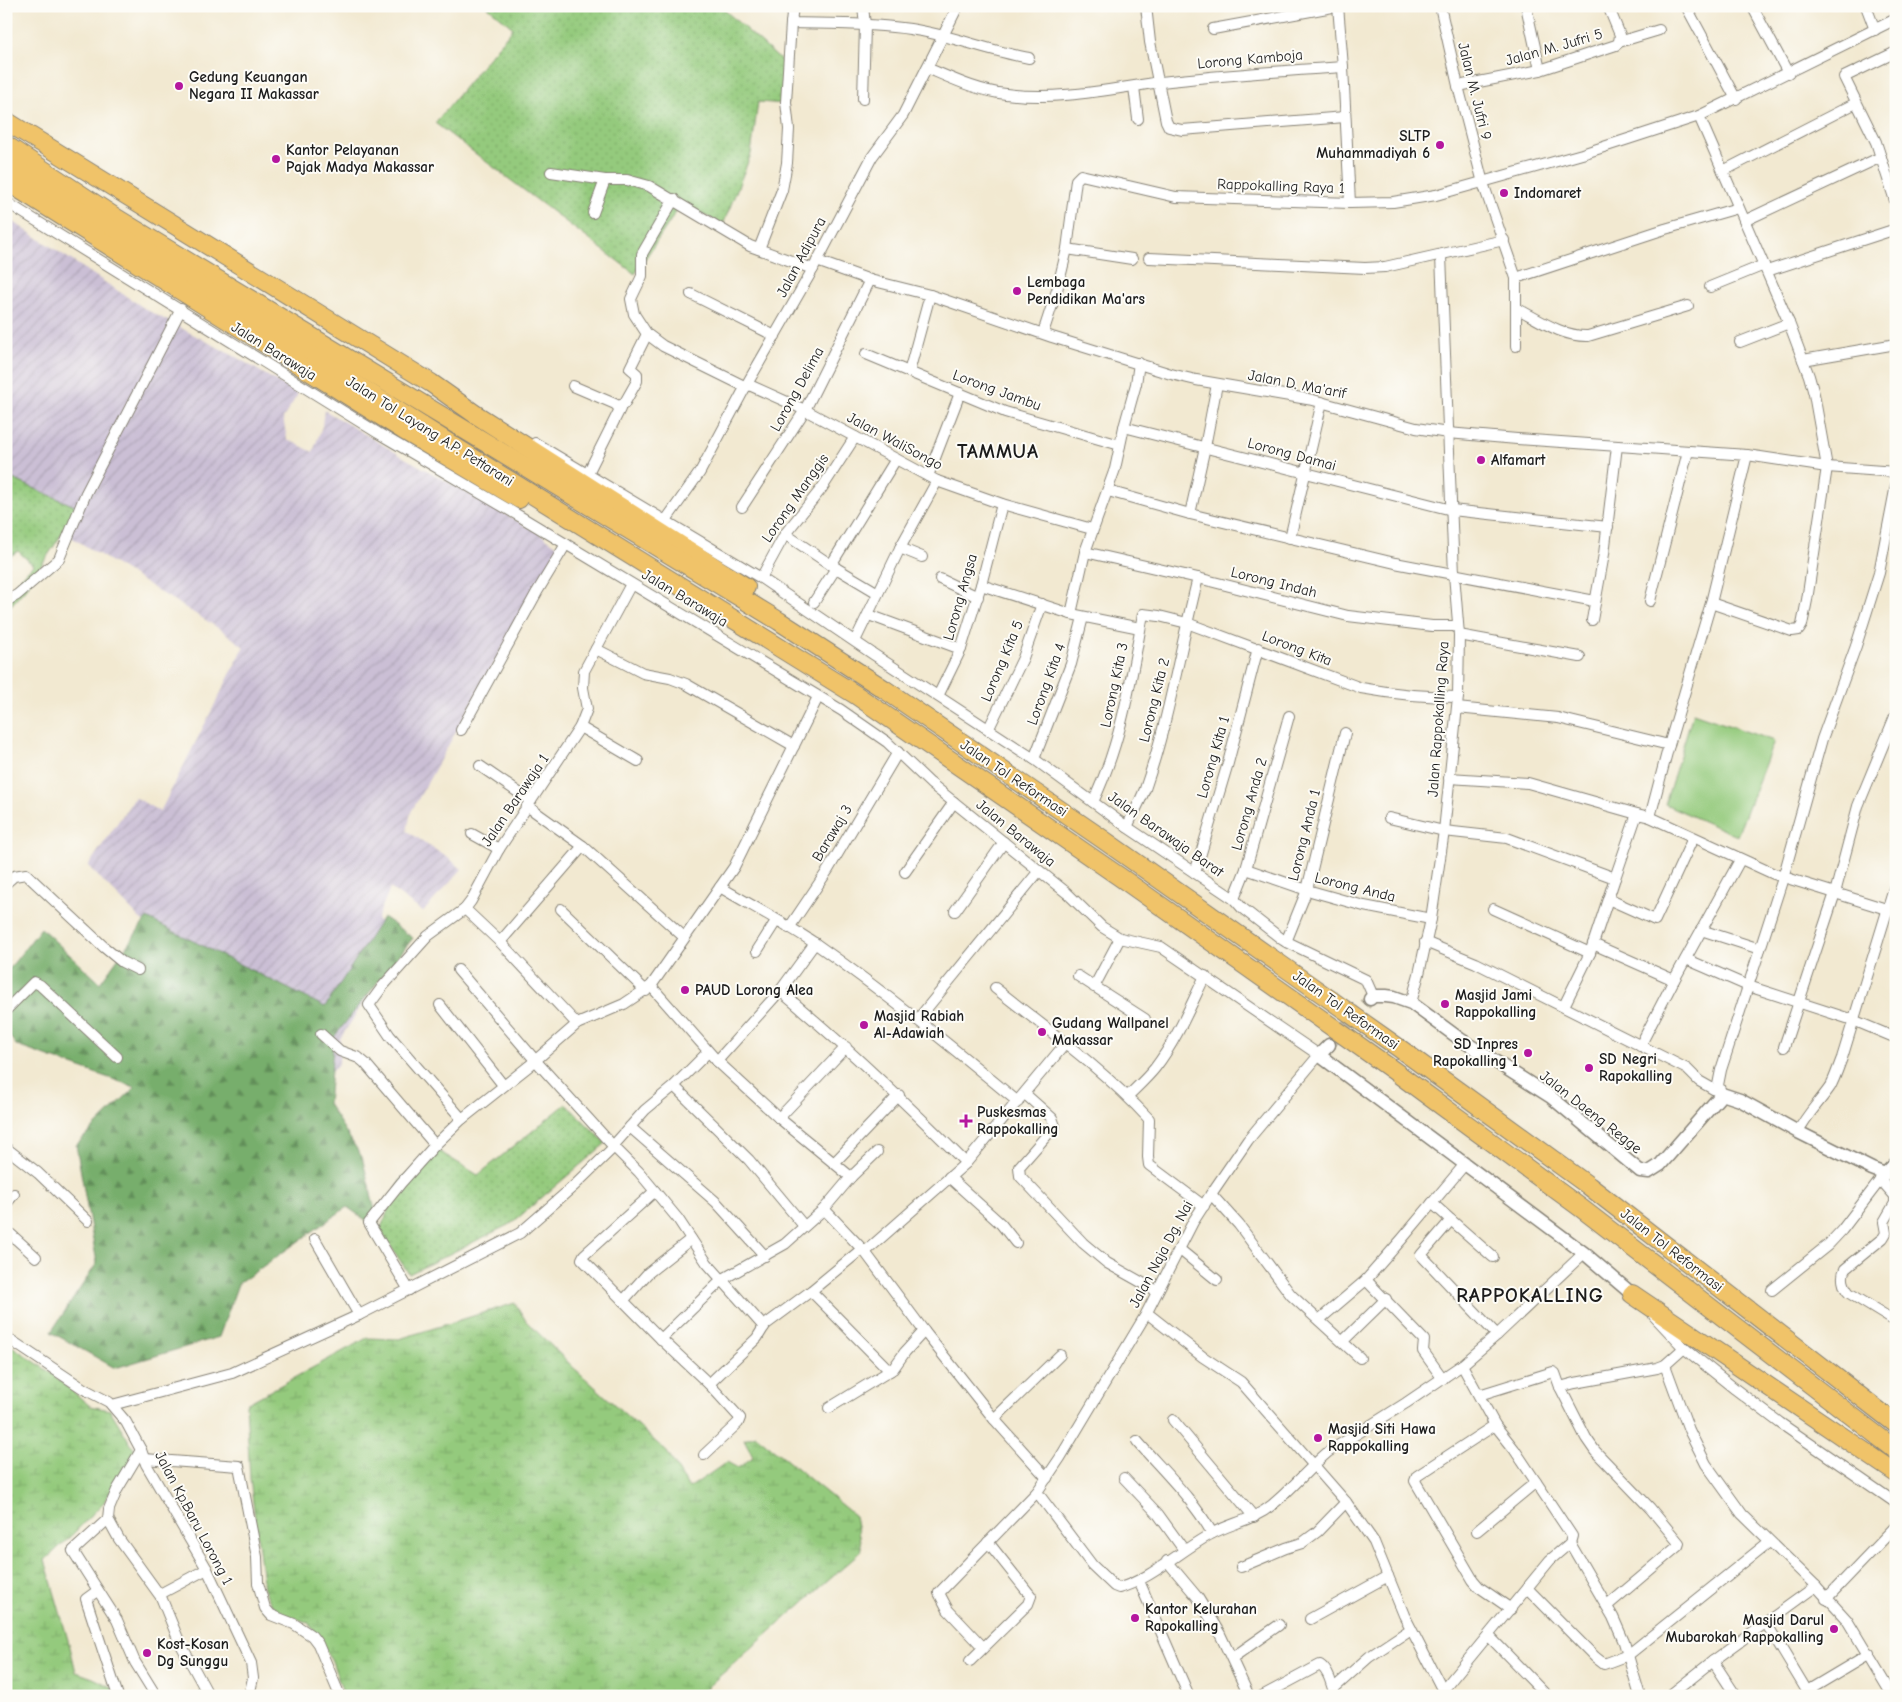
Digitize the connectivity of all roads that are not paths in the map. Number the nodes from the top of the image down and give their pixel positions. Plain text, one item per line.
1 (793, 6) edge
2 (863, 6) edge
3 (958, 6) edge
4 (1146, 6) edge
5 (1338, 6) edge
6 (1440, 6) edge
7 (1526, 6) edge
8 (1608, 6) edge
9 (1686, 6) edge
10 (1752, 6) edge
11 (1866, 6) edge
12 (1896, 19) edge
13 (791, 23) junction
14 (865, 25) junction
15 (1213, 29) dead end
16 (1659, 30) dead end
17 (1875, 30) junction
18 (944, 36) junction
19 (1619, 42) junction
20 (1896, 52) edge
21 (1029, 58) dead end
22 (1343, 67) junction
23 (927, 68) junction
24 (1540, 70) junction
25 (1788, 73) junction
26 (1159, 83) junction
27 (1458, 86) junction
28 (1134, 87) junction
29 (1736, 98) junction
30 (864, 99) dead end
31 (1856, 104) junction
32 (1699, 116) junction
33 (1346, 117) junction
34 (1138, 119) dead end
35 (6, 121) edge
36 (6, 145) edge
37 (1881, 157) junction
38 (6, 163) edge
39 (1722, 171) junction
40 (551, 172) dead end
41 (605, 180) junction
42 (6, 181) edge
43 (1483, 183) junction
44 (674, 199) junction
45 (6, 202) edge
46 (1350, 203) junction
47 (1896, 204) edge
48 (1738, 208) junction
49 (593, 213) dead end
50 (1744, 221) junction
51 (1896, 229) edge
52 (1504, 240) junction
53 (759, 249) junction
54 (1067, 249) junction
55 (1441, 256) junction
56 (1149, 258) dead end
57 (1132, 259) dead end
58 (815, 265) junction
59 (1765, 268) junction
60 (1516, 278) junction
61 (870, 280) junction
62 (1710, 287) dead end
63 (690, 294) dead end
64 (930, 295) junction
65 (1688, 306) dead end
66 (1516, 308) junction
67 (181, 310) junction
68 (1790, 323) junction
69 (1043, 333) junction
70 (647, 334) junction
71 (775, 336) junction
72 (1740, 342) dead end
73 (1896, 344) edge
74 (1516, 346) dead end
75 (866, 354) dead end
76 (1803, 360) junction
77 (1139, 363) junction
78 (909, 372) junction
79 (431, 383) junction
80 (1217, 384) junction
81 (746, 385) junction
82 (573, 386) dead end
83 (960, 393) junction
84 (1322, 402) junction
85 (618, 406) junction
86 (805, 410) junction
87 (1124, 427) junction
88 (1448, 433) junction
89 (856, 437) junction
90 (1120, 444) junction
91 (1617, 446) junction
92 (1205, 447) junction
93 (1688, 451) junction
94 (1747, 455) junction
95 (896, 459) junction
96 (1827, 467) junction
97 (1896, 472) edge
98 (588, 473) junction
99 (1305, 473) junction
100 (932, 479) junction
101 (1896, 486) edge
102 (1108, 491) junction
103 (1002, 504) junction
104 (742, 507) dead end
105 (1452, 510) junction
106 (1190, 514) junction
107 (666, 520) junction
108 (1608, 527) junction
109 (1092, 529) junction
110 (785, 534) junction
111 (1290, 538) junction
112 (566, 544) junction
113 (900, 548) junction
114 (1085, 552) junction
115 (922, 557) dead end
116 (833, 567) junction
117 (1454, 574) junction
118 (761, 578) junction
119 (1198, 578) junction
120 (940, 579) dead end
121 (631, 584) junction
122 (981, 585) junction
123 (878, 593) junction
124 (978, 597) junction
125 (6, 601) edge
126 (1595, 601) junction
127 (1650, 601) dead end
128 (814, 602) dead end
129 (1711, 603) junction
130 (1042, 604) junction
131 (1071, 614) junction
132 (869, 615) junction
133 (729, 616) junction
134 (1083, 617) junction
135 (1592, 620) dead end
136 (779, 621) joint
137 (1187, 623) junction
138 (1140, 628) junction
139 (1458, 630) junction
140 (855, 641) junction
141 (1258, 648) junction
142 (596, 649) junction
143 (962, 649) junction
144 (1580, 657) dead end
145 (884, 689) junction
146 (856, 695) joint
147 (938, 696) junction
148 (818, 697) junction
149 (1458, 697) junction
150 (1456, 708) junction
151 (1896, 714) edge
152 (1289, 716) dead end
153 (580, 727) junction
154 (461, 730) dead end
155 (988, 730) junction
156 (1345, 733) dead end
157 (1669, 745) junction
158 (794, 746) junction
159 (898, 752) junction
160 (1034, 759) junction
161 (638, 761) dead end
162 (480, 766) dead end
163 (1450, 778) junction
164 (954, 802) junction
165 (1093, 802) junction
166 (529, 804) junction
167 (1637, 814) junction
168 (1650, 817) junction
169 (1389, 818) dead end
170 (1128, 827) junction
171 (1444, 831) junction
172 (472, 834) dead end
173 (1693, 838) junction
174 (1004, 842) junction
175 (583, 846) junction
176 (499, 850) junction
177 (1740, 860) junction
178 (1246, 869) junction
179 (1039, 871) junction
180 (905, 872) dead end
181 (1196, 873) junction
182 (1615, 878) junction
183 (1783, 878) junction
184 (1896, 882) edge
185 (6, 883) edge
186 (720, 887) junction
187 (1307, 890) junction
188 (1835, 893) junction
189 (1234, 899) junction
190 (1608, 899) junction
191 (465, 908) junction
192 (561, 909) dead end
193 (1492, 909) dead end
194 (954, 911) dead end
195 (1891, 911) edge
196 (1430, 919) junction
197 (776, 921) junction
198 (789, 928) junction
199 (1701, 930) junction
200 (684, 938) junction
201 (1120, 938) junction
202 (500, 942) junction
203 (1286, 942) junction
204 (1425, 942) junction
205 (814, 943) junction
206 (1591, 948) junction
207 (1760, 949) junction
208 (758, 951) dead end
209 (1686, 959) junction
210 (138, 970) dead end
211 (458, 970) dead end
212 (1078, 976) dead end
213 (1205, 976) junction
214 (1674, 980) junction
215 (1748, 986) junction
216 (1094, 987) junction
217 (995, 988) dead end
218 (649, 989) junction
219 (780, 991) junction
220 (1372, 998) joint
221 (1799, 1002) junction
222 (1411, 1003) junction
223 (440, 1005) dead end
224 (1564, 1006) junction
225 (6, 1010) edge
226 (1145, 1018) dead end
227 (918, 1019) junction
228 (1853, 1020) junction
229 (577, 1024) junction
230 (321, 1034) dead end
231 (1896, 1038) edge
232 (1065, 1044) junction
233 (846, 1046) junction
234 (1328, 1046) tunnel mouth
235 (1640, 1046) junction
236 (1784, 1047) dead end
237 (708, 1052) junction
238 (1318, 1055) junction
239 (117, 1057) dead end
240 (535, 1060) junction
241 (717, 1061) junction
242 (503, 1085) junction
243 (674, 1086) junction
244 (1722, 1094) junction
245 (898, 1096) junction
246 (1128, 1096) junction
247 (1021, 1098) junction
248 (779, 1118) junction
249 (462, 1119) junction
250 (630, 1127) junction
251 (1798, 1132) junction
252 (435, 1145) junction
253 (614, 1147) junction
254 (6, 1148) edge
255 (877, 1152) dead end
256 (966, 1162) junction
257 (834, 1163) junction
258 (1896, 1163) edge
259 (1465, 1164) junction
260 (1882, 1176) junction
261 (851, 1177) junction
262 (949, 1177) junction
263 (655, 1191) junction
264 (14, 1194) dead end
265 (1211, 1194) junction
266 (1432, 1203) junction
267 (6, 1204) edge
268 (1204, 1206) junction
269 (824, 1209) junction
270 (1451, 1220) junction
271 (88, 1221) dead end
272 (804, 1226) junction
273 (6, 1230) edge
274 (315, 1239) dead end
275 (691, 1239) junction
276 (1016, 1243) dead end
277 (1179, 1249) junction
278 (863, 1251) junction
279 (1584, 1253) junction
280 (765, 1256) junction
281 (36, 1257) dead end
282 (1493, 1257) dead end
283 (723, 1279) junction
284 (1217, 1280) dead end
285 (1366, 1280) junction
286 (409, 1290) junction
287 (1772, 1290) dead end
288 (811, 1291) junction
289 (1157, 1291) junction
290 (1632, 1294) junction
291 (1386, 1300) junction
292 (623, 1301) junction
293 (1147, 1313) junction
294 (358, 1315) junction
295 (1318, 1320) junction
296 (1893, 1320) dead end
297 (764, 1327) junction
298 (924, 1331) junction
299 (1497, 1335) junction
300 (6, 1338) edge
301 (661, 1339) junction
302 (1343, 1341) junction
303 (1684, 1348) junction
304 (1060, 1355) dead end
305 (1360, 1358) dead end
306 (1462, 1365) junction
307 (1665, 1365) junction
308 (890, 1371) junction
309 (1443, 1379) junction
310 (709, 1384) junction
311 (1560, 1388) junction
312 (1480, 1395) junction
313 (112, 1405) junction
314 (829, 1408) dead end
315 (994, 1419) junction
316 (1173, 1420) dead end
317 (1896, 1424) edge
318 (1495, 1425) junction
319 (1137, 1441) dead end
320 (1896, 1450) edge
321 (142, 1454) junction
322 (704, 1455) dead end
323 (1312, 1465) junction
324 (1896, 1473) edge
325 (1047, 1478) junction
326 (1124, 1478) dead end
327 (1536, 1482) junction
328 (1037, 1492) junction
329 (1346, 1502) junction
330 (1896, 1503) edge
331 (1254, 1517) junction
332 (108, 1519) junction
333 (1896, 1526) edge
334 (1477, 1531) dead end
335 (1212, 1533) junction
336 (988, 1542) junction
337 (1769, 1542) junction
338 (1570, 1543) junction
339 (1184, 1550) junction
340 (1168, 1561) junction
341 (1241, 1567) dead end
342 (207, 1569) junction
343 (1388, 1576) junction
344 (1139, 1581) junction
345 (1816, 1586) junction
346 (1527, 1588) junction
347 (97, 1591) junction
348 (160, 1594) junction
349 (1826, 1599) junction
350 (1607, 1606) junction
351 (1510, 1609) junction
352 (1310, 1619) dead end
353 (1766, 1623) junction
354 (1280, 1625) dead end
355 (1411, 1630) junction
356 (1489, 1636) junction
357 (984, 1647) junction
358 (1869, 1654) junction
359 (1628, 1655) junction
360 (1232, 1658) junction
361 (970, 1661) dead end
362 (1713, 1661) junction
363 (1334, 1692) edge
364 (1443, 1694) edge
365 (1892, 1694) dead end
366 (118, 1696) edge
367 (156, 1696) edge
368 (209, 1696) edge
369 (249, 1696) edge
370 (340, 1696) edge
371 (1189, 1696) edge
372 (1249, 1696) edge
373 (1262, 1696) edge
374 (1547, 1696) edge
375 (1640, 1696) edge
376 (1669, 1696) edge
377 (1736, 1696) edge

1 - 13 street
2 - 14 street
3 - 18 street, Jalan Adipura
4 - 26 street
5 - 15 street
5 - 22 street
6 - 27 street, Jalan M. Jufri 9
7 - 24 street
8 - 19 street, Jalan M. Jufri 5
9 - 29 street
10 - 25 street
11 - 17 street
12 - 17 street, Rappokalling Raya 1
13 - 14 street
13 - 53 street
14 - 18 street
14 - 30 street
16 - 19 street
17 - 25 street, Rappokalling Raya 1
18 - 21 street
18 - 23 street, Jalan Adipura
19 - 24 street, Jalan M. Jufri 5
20 - 31 street
22 - 26 street, Lorong Kamboja
22 - 33 street
23 - 28 street, Lorong Kamboja
23 - 58 street, Jalan Adipura
24 - 27 street, Jalan M. Jufri 5
25 - 29 street, Rappokalling Raya 1
26 - 28 street, Lorong Kamboja
26 - 33 street
27 - 43 street, Jalan M. Jufri 9
28 - 34 street
29 - 32 street, Rappokalling Raya 1
31 - 37 street
31 - 39 street
32 - 39 street
32 - 43 street, Rappokalling Raya 1
33 - 46 street
35 - 79 highway
36 - 136 highway, Jalan Tol Layang A.P. Pettarani
37 - 47 street
37 - 50 street
38 - 133 highway, Jalan Tol Layang A.P. Pettarani
39 - 48 street
40 - 41 street, Jalan D. Ma'arif
41 - 44 street, Jalan D. Ma'arif
41 - 49 street
42 - 133 highway
43 - 46 street, Rappokalling Raya 1
43 - 52 street, Jalan M. Jufri 9
44 - 53 street, Jalan D. Ma'arif
44 - 70 street
45 - 67 street, Jalan Barawaja
46 - 54 street, Rappokalling Raya 1
48 - 50 street
48 - 60 street
50 - 59 street
51 - 59 street
52 - 55 street
52 - 60 street, Jalan M. Jufri 9
53 - 58 street, Jalan D. Ma'arif
54 - 57 street
54 - 69 street
55 - 56 street
55 - 88 street, Jalan Rappokalling Raya
58 - 61 street, Jalan D. Ma'arif
58 - 71 street, Jalan Adipura
59 - 62 street
59 - 68 street
60 - 66 street, Jalan M. Jufri 9
61 - 64 street, Jalan D. Ma'arif
61 - 86 street, Lorong Delima
63 - 71 street
64 - 69 street, Jalan D. Ma'arif
64 - 78 street
65 - 66 street
66 - 74 street, Jalan M. Jufri 9
67 - 112 street, Jalan Barawaja
67 - 125 street
68 - 72 street
68 - 76 street
69 - 77 street, Jalan D. Ma'arif
70 - 81 street, Jalan WaliSongo
70 - 85 street
71 - 81 street, Jalan Adipura
73 - 76 street
75 - 78 street, Lorong Jambu
76 - 96 street
77 - 80 street, Jalan D. Ma'arif
77 - 87 street
78 - 83 street, Lorong Jambu
79 - 98 street, Jalan Barawaja Barat
79 - 145 highway
80 - 84 street, Jalan D. Ma'arif
80 - 92 street
81 - 86 street, Jalan WaliSongo
81 - 107 street, Jalan Adipura
82 - 85 street
83 - 90 street, Lorong Jambu
83 - 100 street
84 - 88 street, Jalan D. Ma'arif
84 - 99 street
85 - 98 street
86 - 89 street, Jalan WaliSongo
86 - 104 street, Lorong Delima
87 - 90 street
87 - 92 street, Lorong Damai
88 - 91 street, Jalan D. Ma'arif
88 - 105 street, Jalan Rappokalling Raya
89 - 95 street, Jalan WaliSongo
89 - 110 street, Lorong Manggis
90 - 102 street
91 - 93 street, Jalan D. Ma'arif
91 - 108 street
92 - 99 street, Lorong Damai
92 - 106 street
93 - 94 street, Jalan D. Ma'arif
93 - 127 street
94 - 96 street, Jalan D. Ma'arif
94 - 129 street
95 - 100 street, Jalan WaliSongo
95 - 116 street
96 - 97 street, Jalan D. Ma'arif
96 - 129 street
98 - 107 street, Jalan Barawaja Barat
99 - 105 street, Lorong Damai
99 - 111 street
100 - 103 street, Jalan WaliSongo
100 - 113 street
101 - 183 street
102 - 106 street
102 - 109 street
103 - 109 street, Jalan WaliSongo
103 - 122 street, Lorong Angsa
105 - 108 street, Lorong Damai
105 - 117 street, Jalan Rappokalling Raya
106 - 111 street
107 - 118 street, Jalan Barawaja Barat
108 - 126 street
109 - 114 street
110 - 116 street
110 - 118 street, Lorong Manggis
111 - 117 street
112 - 121 street, Jalan Barawaja
112 - 154 street
113 - 115 street
113 - 123 street
114 - 119 street, Lorong Indah
114 - 131 street
116 - 123 street
116 - 128 street
117 - 126 street
117 - 139 street, Jalan Rappokalling Raya
118 - 140 street, Jalan Barawaja Barat
119 - 137 street, Lorong Kita 2
119 - 139 street, Lorong Indah
120 - 124 street
121 - 142 street, Jalan Barawaja 1
121 - 148 street, Jalan Barawaja
122 - 124 street, Lorong Angsa
122 - 130 street, Lorong Kita 3
123 - 132 street
124 - 143 street, Lorong Angsa
126 - 135 street
129 - 157 street
130 - 131 street, Lorong Kita 3
130 - 155 street, Lorong Kita 5
131 - 134 street, Lorong Kita 3
132 - 140 street
132 - 143 street
133 - 146 highway, Jalan Tol Layang A.P. Pettarani
134 - 138 street, Lorong Kita 3
134 - 160 street, Lorong Kita 4
136 - 145 highway, Jalan Tol Reformasi
137 - 138 street, Lorong Kita
137 - 141 street, Lorong Kita
137 - 170 street, Lorong Kita 2
138 - 165 street, Lorong Kita 3
139 - 144 street, Lorong Indah
139 - 149 street, Jalan Rappokalling Raya
140 - 147 street, Jalan Barawaja Barat
141 - 149 street, Lorong Kita
141 - 181 street, Lorong Kita 1
142 - 153 street, Jalan Barawaja 1
142 - 158 street
143 - 147 street, Lorong Angsa
145 - 317 highway, Jalan Tol Reformasi
146 - 320 highway, Jalan Tol Reformasi
147 - 155 street, Jalan Barawaja Barat
148 - 158 street
148 - 159 street, Jalan Barawaja
149 - 150 street, Jalan Rappokalling Raya
150 - 157 street
150 - 163 street, Jalan Rappokalling Raya
151 - 188 street
152 - 178 street, Lorong Anda 2
153 - 161 street
153 - 166 street, Jalan Barawaja 1
155 - 160 street, Jalan Barawaja Barat
156 - 187 street, Lorong Anda 1
157 - 168 street
158 - 186 street
159 - 164 street, Jalan Barawaja
159 - 198 street, Barawaj 3
160 - 165 street, Jalan Barawaja Barat
162 - 166 street
163 - 167 street
163 - 171 street, Jalan Rappokalling Raya
164 - 174 street, Jalan Barawaja
164 - 180 street
165 - 170 street, Jalan Barawaja Barat
166 - 175 street
166 - 176 street, Jalan Barawaja 1
167 - 168 street
167 - 182 street
168 - 173 street
169 - 171 street
170 - 181 street, Jalan Barawaja Barat
171 - 182 street
171 - 196 street, Jalan Rappokalling Raya
172 - 176 street
173 - 177 street
173 - 190 street
174 - 179 street, Jalan Barawaja
174 - 194 street
175 - 200 street
175 - 202 street
176 - 191 street, Jalan Barawaja 1
177 - 183 street
177 - 199 street
178 - 187 street, Lorong Anda
178 - 189 street, Lorong Anda 2
179 - 201 street, Jalan Barawaja
179 - 227 street
181 - 189 street, Jalan Barawaja Barat
182 - 190 street
183 - 188 street
183 - 207 street
184 - 195 street
185 - 210 street
186 - 197 street
186 - 200 street
187 - 196 street, Lorong Anda
187 - 203 street, Lorong Anda 1
188 - 195 street
188 - 221 street
189 - 203 street, Jalan Barawaja Barat
190 - 206 street
191 - 202 street
191 - 249 street, Jalan Barawaja 1
192 - 218 street
193 - 206 street
195 - 228 street
196 - 204 street, Jalan Rappokalling Raya
197 - 198 street
197 - 208 street
198 - 205 street
199 - 207 street
199 - 209 street
200 - 218 street
201 - 213 street, Jalan Barawaja
201 - 216 street
202 - 229 street
203 - 220 street, Jalan Barawaja Barat
204 - 222 street, Jalan Rappokalling Raya
204 - 224 street
205 - 219 street
205 - 227 street
206 - 214 street
206 - 224 street
207 - 215 street
209 - 214 street
209 - 215 street
211 - 240 street
212 - 216 street
213 - 238 street, Jalan Barawaja
213 - 246 street
214 - 235 street
215 - 221 street
215 - 244 street
216 - 226 street
217 - 232 street
218 - 229 street
218 - 237 street
219 - 233 street
219 - 241 street
220 - 222 street
221 - 228 street
221 - 236 street
222 - 244 street, Jalan Daeng Regge
223 - 242 street
224 - 235 street
225 - 239 street
227 - 247 street
228 - 231 street
228 - 251 street
229 - 240 street
230 - 252 street
232 - 246 street
232 - 247 street
233 - 245 street
233 - 248 street
234 - 238 street
235 - 244 street
237 - 241 street
237 - 243 street
238 - 259 street
238 - 265 street, Jalan Naja Dg. Nai
240 - 242 street
240 - 253 street
241 - 248 street
242 - 249 street
243 - 250 street
243 - 272 street
244 - 251 street
245 - 256 street
245 - 257 street
246 - 268 street
247 - 256 street
247 - 289 street
248 - 257 street
249 - 252 street
250 - 253 street
250 - 280 street
251 - 260 street
252 - 286 street
253 - 263 street
253 - 286 street
254 - 271 street
255 - 261 street
256 - 262 street
257 - 261 street
258 - 260 street
259 - 266 street
259 - 279 street
260 - 287 street
260 - 296 street
261 - 269 street
262 - 276 street
262 - 278 street
263 - 275 street
263 - 292 street
264 - 267 street
265 - 268 street, Jalan Naja Dg. Nai
265 - 295 street
266 - 270 street
266 - 285 street
268 - 277 street, Jalan Naja Dg. Nai
269 - 272 street
269 - 278 street
270 - 282 street
270 - 299 street
272 - 280 street
273 - 281 street
274 - 294 street
275 - 283 street
275 - 292 street
277 - 284 street
277 - 289 street, Jalan Naja Dg. Nai
278 - 288 street
278 - 298 street
279 - 290 street
279 - 299 street
280 - 283 street
283 - 297 street
283 - 301 street
285 - 291 street
285 - 295 street
286 - 294 street
288 - 297 street
288 - 308 street
289 - 293 street, Jalan Naja Dg. Nai
290 - 303 street
290 - 324 highway
291 - 302 street
291 - 309 street
292 - 301 street
293 - 323 street
293 - 325 street, Jalan Naja Dg. Nai
294 - 313 street
295 - 302 street
297 - 310 street
298 - 308 street
298 - 315 street
299 - 306 street
300 - 313 street
301 - 310 street
302 - 305 street
303 - 307 street
303 - 330 street
304 - 315 street
306 - 309 street
306 - 312 street
307 - 311 street
307 - 337 street
308 - 314 street
309 - 323 street
310 - 322 street
311 - 312 street
311 - 350 street
312 - 318 street
313 - 321 street, Jalan Kp.Baru Lorong 1
315 - 325 street
316 - 331 street
318 - 327 street
318 - 351 street
319 - 335 street
321 - 332 street
321 - 342 street, Jalan Kp.Baru Lorong 1
321 - 370 street
323 - 329 street
323 - 331 street
325 - 328 street, Jalan Naja Dg. Nai
326 - 339 street
327 - 334 street
327 - 338 street
328 - 336 street, Jalan Naja Dg. Nai
328 - 344 street
329 - 341 street
329 - 343 street
331 - 335 street
332 - 347 street
332 - 348 street
333 - 349 street
335 - 339 street
336 - 357 street
336 - 357 street, Jalan Naja Dg. Nai
337 - 345 street
337 - 359 street
338 - 346 street
338 - 350 street
339 - 340 street
340 - 344 street
340 - 360 street
342 - 348 street
342 - 369 street, Jalan Kp.Baru Lorong 1
343 - 352 street
343 - 355 street
344 - 371 street
345 - 349 street
345 - 353 street
346 - 351 street
346 - 359 street
347 - 366 street
347 - 367 street
348 - 368 street
349 - 358 street
350 - 359 street
351 - 356 street
353 - 358 street
353 - 362 street
354 - 360 street
355 - 363 street
355 - 364 street
356 - 364 street
356 - 374 street
357 - 361 street
358 - 365 street
359 - 375 street
360 - 372 street
362 - 376 street
362 - 377 street
363 - 373 street

